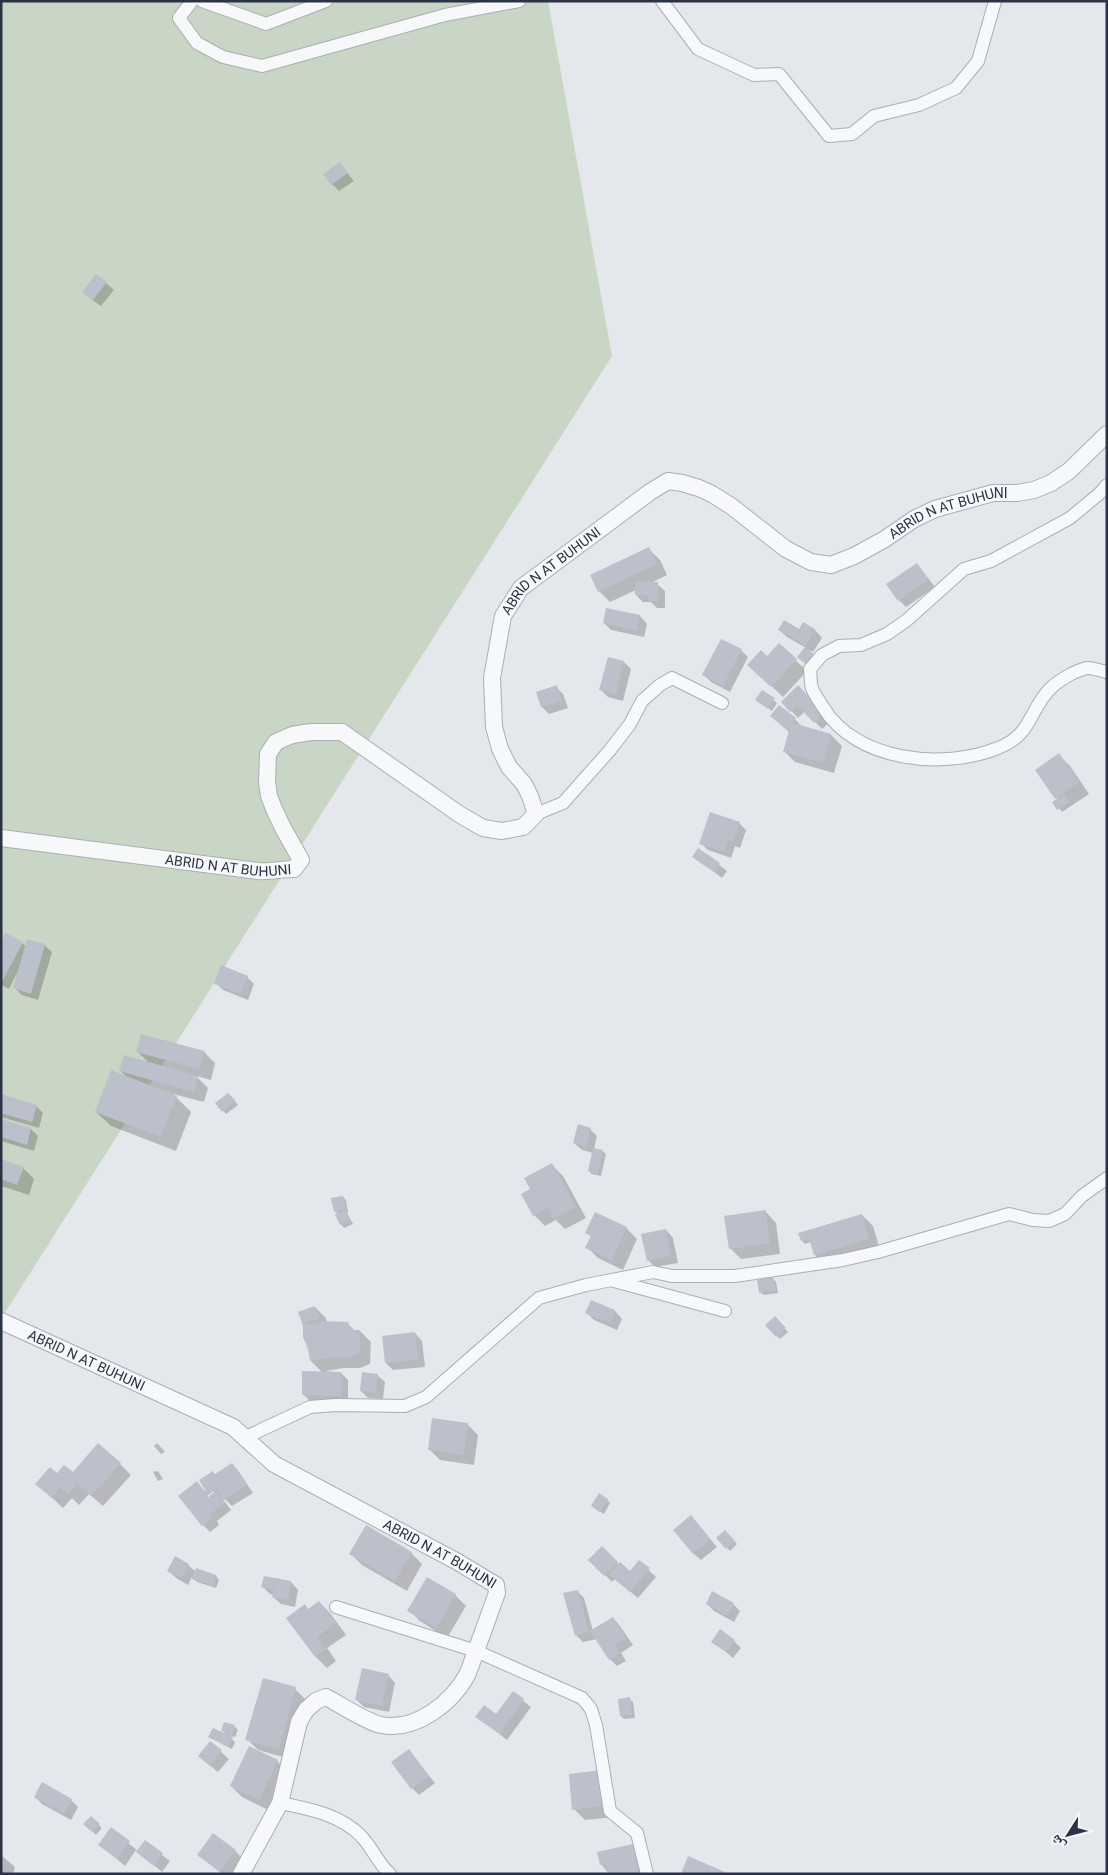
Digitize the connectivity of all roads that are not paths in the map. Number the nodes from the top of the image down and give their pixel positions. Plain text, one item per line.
1 (192, 1) edge
2 (202, 1) edge
3 (326, 1) edge
4 (519, 1) edge
5 (662, 1) edge
6 (995, 1) edge
7 (1107, 434) edge
8 (1107, 485) edge
9 (1107, 672) edge
10 (722, 703) dead end
11 (536, 814) junction
12 (1, 838) edge
13 (1107, 1178) edge
14 (610, 1280) junction
15 (725, 1311) dead end
16 (1, 1321) edge
17 (246, 1437) junction
18 (336, 1607) dead end
19 (476, 1651) junction
20 (280, 1802) junction
21 (241, 1874) edge
22 (390, 1874) edge
23 (647, 1874) edge

1 - 4 street
2 - 3 street
5 - 6 street
7 - 11 street, ABRID N AT BUHUNI
8 - 9 street
10 - 11 street
11 - 12 street, ABRID N AT BUHUNI
13 - 14 street
14 - 15 street
14 - 17 street
16 - 17 street, ABRID N AT BUHUNI
17 - 19 street, ABRID N AT BUHUNI
18 - 19 street
19 - 20 street, ABRID N AT BUHUNI
19 - 23 street
20 - 21 street, ABRID N AT BUHUNI
20 - 22 street

